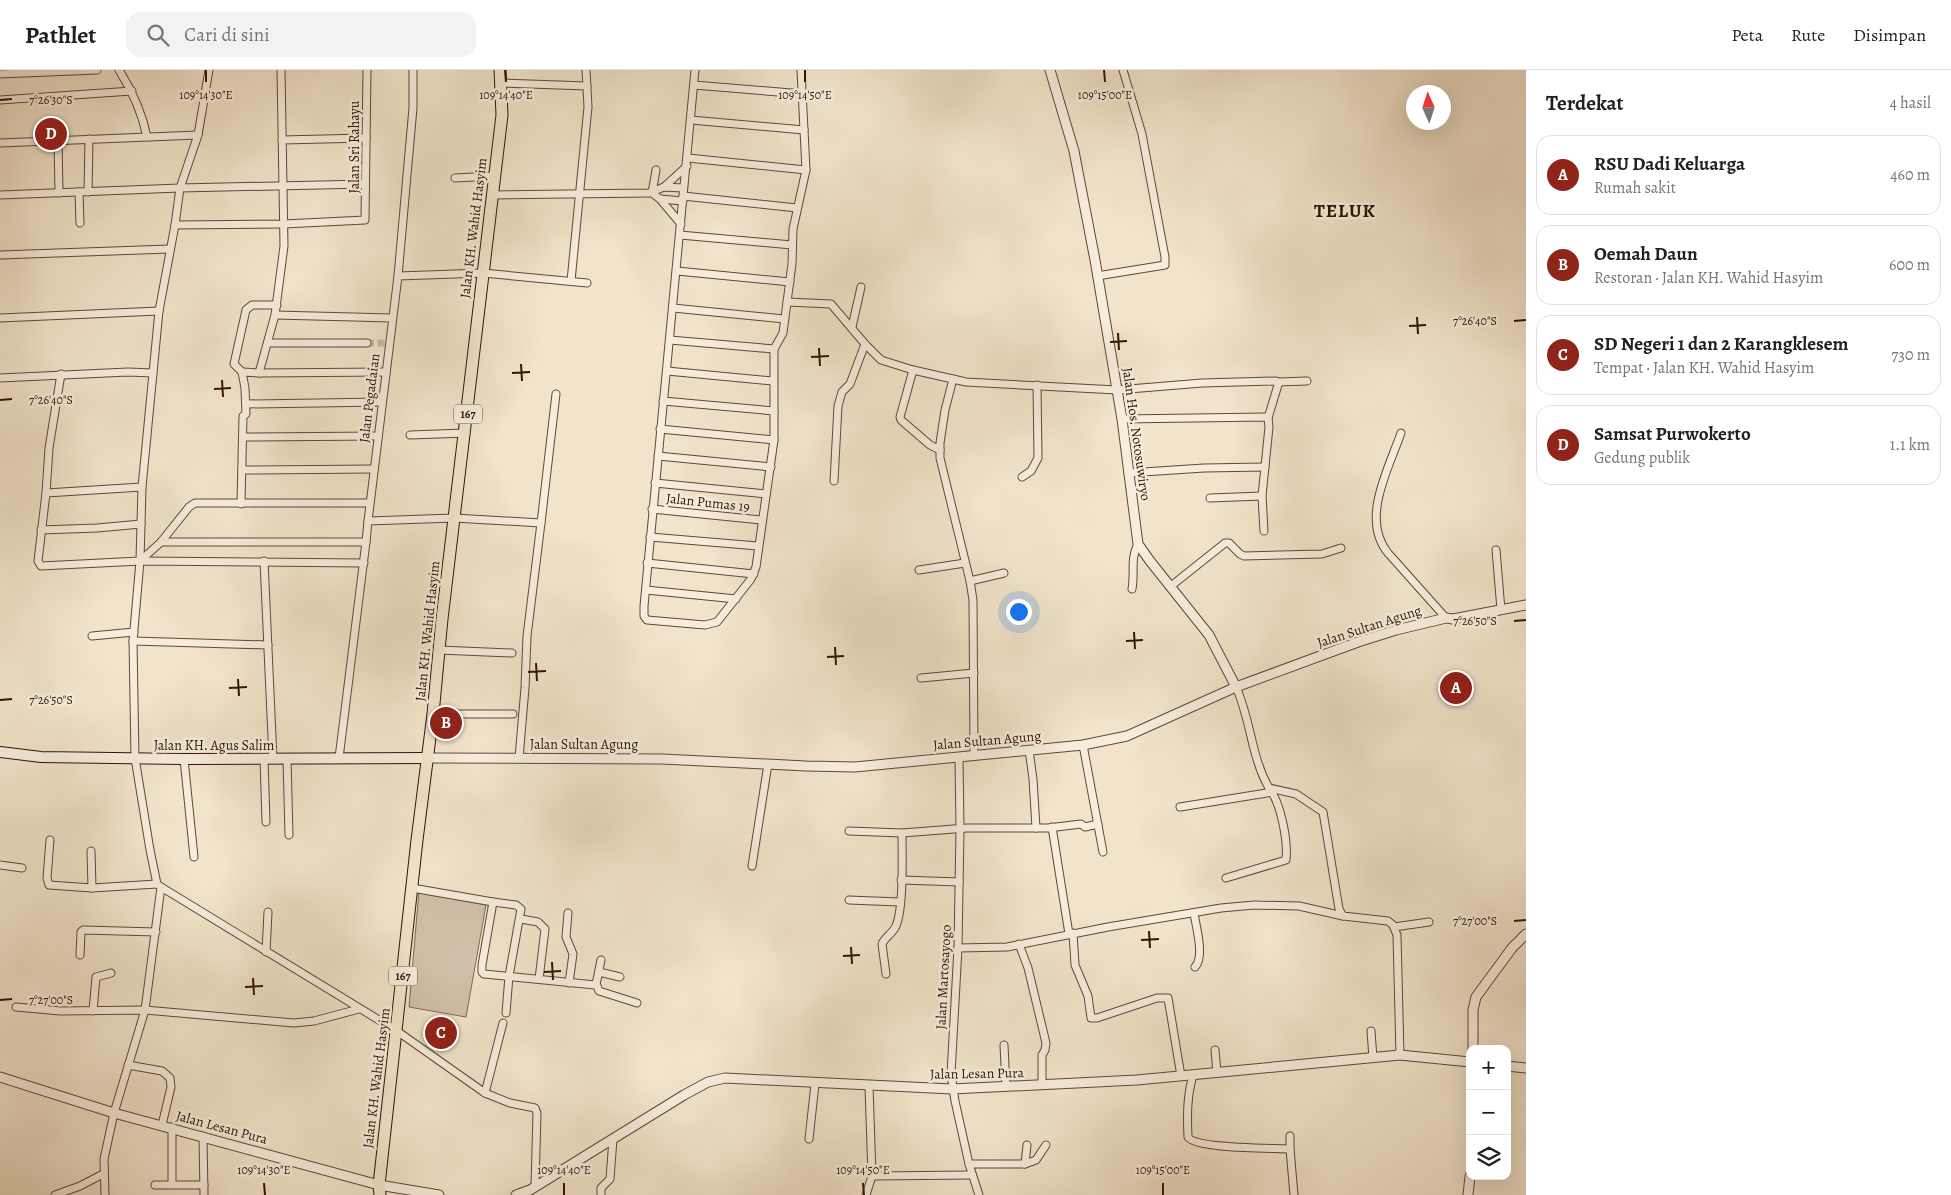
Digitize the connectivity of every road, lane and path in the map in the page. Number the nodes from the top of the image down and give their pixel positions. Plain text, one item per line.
1 (97, 70) edge
2 (119, 70) edge
3 (209, 70) edge
4 (281, 70) edge
5 (367, 70) edge
6 (412, 70) edge
7 (500, 70) edge
8 (586, 70) edge
9 (695, 70) edge
10 (801, 70) edge
11 (1050, 70) edge
12 (1123, 70) edge
13 (0, 74) edge
14 (501, 83) junction
15 (694, 85) junction
16 (587, 86) junction
17 (132, 91) junction
18 (803, 94) junction
19 (0, 100) edge
20 (691, 120) junction
21 (804, 130) junction
22 (198, 135) junction
23 (147, 137) junction
24 (366, 138) junction
25 (90, 140) junction
26 (282, 140) junction
27 (58, 141) junction
28 (0, 143) edge
29 (688, 158) junction
30 (687, 166) junction
31 (656, 170) dead end
32 (806, 170) junction
33 (494, 176) junction
34 (454, 178) dead end
35 (365, 184) junction
36 (284, 187) junction
37 (664, 187) junction
38 (180, 188) junction
39 (683, 188) junction
40 (80, 192) junction
41 (88, 192) junction
42 (59, 193) junction
43 (652, 193) junction
44 (578, 194) junction
45 (0, 195) edge
46 (492, 195) junction
47 (660, 199) junction
48 (683, 199) junction
49 (797, 208) junction
50 (80, 223) dead end
51 (284, 224) junction
52 (681, 224) junction
53 (175, 225) junction
54 (680, 235) junction
55 (792, 245) junction
56 (169, 249) junction
57 (0, 255) edge
58 (677, 271) junction
59 (483, 273) junction
60 (398, 276) junction
61 (1097, 276) junction
62 (571, 281) junction
63 (790, 282) junction
64 (588, 283) dead end
65 (861, 287) dead end
66 (787, 302) junction
67 (277, 304) junction
68 (673, 308) junction
69 (158, 311) junction
70 (275, 315) junction
71 (0, 318) edge
72 (392, 318) junction
73 (784, 319) junction
74 (852, 328) junction
75 (670, 340) junction
76 (268, 343) junction
77 (367, 343) tunnel mouth
78 (865, 344) junction
79 (774, 349) junction
80 (912, 370) junction
81 (667, 371) junction
82 (242, 372) junction
83 (259, 372) junction
84 (386, 372) junction
85 (153, 373) junction
86 (61, 374) junction
87 (0, 378) edge
88 (953, 379) junction
89 (773, 381) junction
90 (1306, 381) dead end
91 (1278, 382) junction
92 (1037, 385) junction
93 (1117, 390) junction
94 (556, 394) dead end
95 (382, 402) junction
96 (663, 402) junction
97 (246, 404) junction
98 (774, 411) junction
99 (1268, 418) junction
100 (1122, 419) junction
101 (660, 429) junction
102 (466, 433) junction
103 (1401, 433) dead end
104 (410, 435) dead end
105 (378, 436) junction
106 (243, 437) junction
107 (774, 440) junction
108 (940, 450) junction
109 (658, 456) junction
110 (771, 467) junction
111 (1265, 468) junction
112 (374, 469) junction
113 (242, 470) junction
114 (1128, 473) junction
115 (1022, 476) dead end
116 (834, 481) dead end
117 (655, 483) junction
118 (142, 487) junction
119 (46, 493) junction
120 (766, 494) junction
121 (1262, 496) junction
122 (1210, 498) dead end
123 (369, 503) junction
124 (241, 504) junction
125 (652, 509) junction
126 (454, 518) junction
127 (761, 520) junction
128 (368, 521) junction
129 (541, 523) junction
130 (141, 524) junction
131 (41, 530) junction
132 (1264, 531) dead end
133 (650, 537) junction
134 (161, 542) junction
135 (366, 542) junction
136 (1138, 544) junction
137 (758, 546) junction
138 (1341, 548) dead end
139 (1496, 550) dead end
140 (140, 558) junction
141 (264, 561) junction
142 (364, 563) junction
143 (647, 563) junction
144 (965, 563) junction
145 (919, 570) dead end
146 (1004, 572) dead end
147 (754, 574) junction
148 (970, 581) junction
149 (1171, 586) junction
150 (1132, 589) dead end
151 (646, 590) junction
152 (736, 599) junction
153 (1526, 605) edge
154 (1501, 610) junction
155 (1446, 618) junction
156 (134, 632) junction
157 (92, 636) dead end
158 (133, 642) junction
159 (268, 645) junction
160 (439, 650) junction
161 (512, 653) dead end
162 (974, 673) junction
163 (921, 678) dead end
164 (1236, 687) junction
165 (433, 714) junction
166 (514, 714) dead end
167 (1083, 745) junction
168 (1029, 750) junction
169 (0, 752) edge
170 (974, 755) junction
171 (958, 757) junction
172 (135, 758) junction
173 (339, 758) junction
174 (427, 758) junction
175 (520, 758) junction
176 (184, 759) junction
177 (268, 759) junction
178 (287, 759) junction
179 (768, 764) junction
180 (1271, 790) junction
181 (1180, 807) dead end
182 (266, 822) dead end
183 (1098, 824) junction
184 (1052, 827) junction
185 (1036, 828) junction
186 (960, 829) junction
187 (848, 831) dead end
188 (902, 833) junction
189 (289, 835) dead end
190 (50, 840) dead end
191 (91, 851) dead end
192 (1103, 852) dead end
193 (194, 857) dead end
194 (0, 865) edge
195 (752, 866) dead end
196 (22, 868) dead end
197 (1226, 878) dead end
198 (901, 880) junction
199 (959, 882) junction
200 (159, 886) junction
201 (92, 888) junction
202 (412, 888) junction
203 (849, 900) dead end
204 (493, 902) junction
205 (899, 902) junction
206 (268, 912) dead end
207 (568, 913) dead end
208 (1194, 913) junction
209 (1343, 916) junction
210 (520, 919) junction
211 (1428, 922) dead end
212 (1394, 927) junction
213 (156, 932) junction
214 (1071, 934) junction
215 (1526, 934) edge
216 (1020, 944) junction
217 (958, 948) junction
218 (266, 952) junction
219 (80, 955) dead end
220 (601, 960) dead end
221 (1195, 967) dead end
222 (599, 972) junction
223 (111, 973) dead end
224 (886, 974) dead end
225 (509, 976) junction
226 (620, 977) dead end
227 (539, 979) junction
228 (569, 983) junction
229 (596, 983) junction
230 (637, 1003) dead end
231 (16, 1007) dead end
232 (359, 1008) junction
233 (145, 1010) junction
234 (93, 1011) junction
235 (506, 1013) dead end
236 (504, 1023) dead end
237 (397, 1031) junction
238 (1371, 1032) dead end
239 (1004, 1045) dead end
240 (1473, 1045) edge
241 (1215, 1050) dead end
242 (1400, 1055) junction
243 (1373, 1058) junction
244 (1466, 1062) edge
245 (128, 1066) junction
246 (1511, 1066) edge
247 (1526, 1068) edge
248 (1217, 1073) junction
249 (1193, 1075) junction
250 (1181, 1076) junction
251 (0, 1077) edge
252 (815, 1084) junction
253 (1042, 1085) junction
254 (869, 1086) junction
255 (1006, 1087) junction
256 (952, 1090) junction
257 (485, 1093) junction
258 (114, 1113) junction
259 (162, 1125) junction
260 (172, 1127) junction
261 (203, 1136) junction
262 (1290, 1136) dead end
263 (613, 1139) junction
264 (809, 1139) dead end
265 (1046, 1145) dead end
266 (1027, 1146) dead end
267 (1290, 1149) junction
268 (969, 1164) junction
269 (1025, 1164) junction
270 (103, 1174) junction
271 (972, 1175) junction
272 (872, 1176) junction
273 (1470, 1180) edge
274 (172, 1184) junction
275 (204, 1184) junction
276 (154, 1185) dead end
277 (535, 1186) junction
278 (379, 1190) edge
279 (520, 1194) edge
280 (55, 1195) edge
281 (105, 1195) edge
282 (204, 1195) edge
283 (439, 1195) edge
284 (601, 1195) edge
285 (866, 1195) edge
286 (979, 1195) edge
287 (1294, 1195) edge
288 (1468, 1195) edge

1 - 13 street
2 - 17 street
3 - 22 street
4 - 26 street
5 - 24 street, Jalan Sri Rahayu
6 - 60 street, Jalan Pegadaian
7 - 14 main road, Jalan KH. Wahid Hasyim / 167
8 - 16 street
9 - 15 street
10 - 18 street
11 - 61 street, Jalan Hos. Notosuwiryo
12 - 61 street
14 - 16 street
14 - 33 main road, Jalan KH. Wahid Hasyim / 167
15 - 18 street
15 - 20 street
16 - 44 street
17 - 19 street
17 - 23 street
18 - 21 street
20 - 21 street
20 - 29 street
21 - 32 street
22 - 23 street
22 - 38 street
23 - 25 street
24 - 26 street
24 - 35 street, Jalan Sri Rahayu
25 - 27 street
25 - 41 street
26 - 36 street
27 - 28 street
27 - 42 street
29 - 30 street
29 - 32 street
30 - 37 street
30 - 39 street
31 - 43 street
32 - 49 street
33 - 34 street
33 - 46 main road, Jalan KH. Wahid Hasyim / 167
35 - 36 street
35 - 51 street, Jalan Sri Rahayu
36 - 38 street
36 - 51 street
37 - 39 street
37 - 43 street
38 - 41 street
38 - 53 street
39 - 48 street
40 - 41 street
40 - 42 street
40 - 50 street
42 - 45 street
43 - 44 street
43 - 47 street
44 - 46 street
44 - 62 street
46 - 59 main road, Jalan KH. Wahid Hasyim / 167
47 - 48 street
47 - 52 street
48 - 49 street
48 - 52 street
49 - 55 street
51 - 53 street
51 - 67 street
52 - 54 street
53 - 56 street
54 - 55 street
54 - 58 street
55 - 63 street
56 - 57 street
56 - 69 street
58 - 63 street
58 - 68 street
59 - 60 street
59 - 62 street
59 - 102 main road, Jalan KH. Wahid Hasyim / 167
60 - 72 street, Jalan Pegadaian
61 - 93 street, Jalan Hos. Notosuwiryo
62 - 64 street
63 - 66 street
65 - 74 street
66 - 73 street
66 - 74 street
67 - 70 street
67 - 82 street
68 - 73 street
68 - 75 street
69 - 71 street
69 - 85 street
70 - 72 street
70 - 76 street
72 - 84 street, Jalan Pegadaian
73 - 79 street
74 - 78 street
75 - 79 street
75 - 81 street
76 - 77 street
76 - 83 street
78 - 80 street
78 - 116 street
79 - 89 street
80 - 88 street
80 - 108 street
81 - 89 street
81 - 96 street
82 - 83 street
82 - 97 street
83 - 84 street
84 - 95 street, Jalan Pegadaian
85 - 86 street
85 - 118 street
86 - 87 street
86 - 119 street
88 - 92 street
88 - 108 street
89 - 98 street
90 - 91 street
91 - 93 street
91 - 99 street
92 - 93 street
92 - 115 street
93 - 100 street, Jalan Hos. Notosuwiryo
94 - 129 street
95 - 97 street
95 - 105 street, Jalan Pegadaian
96 - 98 street
96 - 101 street
97 - 106 street
98 - 107 street
99 - 100 street
99 - 111 street
100 - 114 street, Jalan Hos. Notosuwiryo
101 - 107 street
101 - 109 street
102 - 104 street
102 - 126 main road, Jalan KH. Wahid Hasyim / 167
103 - 155 street
105 - 106 street
105 - 112 street, Jalan Pegadaian
106 - 113 street
107 - 110 street
108 - 144 street
109 - 110 street
109 - 117 street
110 - 120 street
111 - 114 street
111 - 121 street
112 - 113 street
112 - 123 street, Jalan Pegadaian
113 - 124 street
114 - 136 street, Jalan Hos. Notosuwiryo
117 - 120 street
117 - 125 street
118 - 119 street
118 - 130 street
119 - 131 street
120 - 127 street
121 - 122 street
121 - 132 street
123 - 124 street
123 - 128 street, Jalan Pegadaian
124 - 134 street
125 - 127 street, Jalan Pumas 19
125 - 133 street
126 - 128 street
126 - 129 street
126 - 160 main road, Jalan KH. Wahid Hasyim / 167
127 - 137 street
128 - 135 street, Jalan Pegadaian
129 - 175 street
130 - 131 street
130 - 140 street
131 - 140 street
133 - 137 street
133 - 143 street
134 - 135 street
134 - 140 street
135 - 142 street, Jalan Pegadaian
136 - 149 street, Jalan Hos. Notosuwiryo
136 - 150 street
137 - 147 street
138 - 149 street
139 - 154 street
140 - 141 street
140 - 156 street
141 - 142 street
141 - 159 street
142 - 173 street, Jalan Pegadaian
143 - 147 street
143 - 151 street
144 - 145 street
144 - 148 street
146 - 148 street
147 - 152 street
148 - 162 street
149 - 164 street, Jalan Hos. Notosuwiryo
151 - 152 street
151 - 152 street
153 - 154 street, Jalan Sultan Agung
154 - 155 street, Jalan Sultan Agung
155 - 164 street, Jalan Sultan Agung
156 - 157 street
156 - 158 street
158 - 159 street
158 - 172 street
159 - 177 street
160 - 161 street
160 - 165 main road, Jalan KH. Wahid Hasyim / 167
162 - 163 street
162 - 170 street
164 - 167 street, Jalan Sultan Agung
164 - 180 street
165 - 166 street
165 - 174 main road, Jalan KH. Wahid Hasyim / 167
167 - 168 street, Jalan Sultan Agung
167 - 183 street
168 - 170 street, Jalan Sultan Agung
168 - 185 street
169 - 172 main road, Jalan KH. Agus Salim
170 - 171 street, Jalan Sultan Agung
171 - 179 street, Jalan Sultan Agung
171 - 186 street, Jalan Martosayogo
172 - 176 main road, Jalan KH. Agus Salim
172 - 200 street
173 - 174 main road, Jalan KH. Agus Salim
173 - 178 main road, Jalan KH. Agus Salim
174 - 175 street, Jalan Sultan Agung
174 - 202 main road, Jalan KH. Wahid Hasyim / 167
175 - 179 street, Jalan Sultan Agung
176 - 177 main road, Jalan KH. Agus Salim
176 - 193 street
177 - 178 main road, Jalan KH. Agus Salim
177 - 182 street
178 - 189 street
179 - 195 street
180 - 181 street
180 - 197 street
180 - 209 street
183 - 184 street
183 - 192 street
184 - 185 street
184 - 214 street
185 - 186 street
186 - 188 street
186 - 199 street, Jalan Martosayogo
187 - 188 street
188 - 198 street
190 - 201 street
191 - 201 street
194 - 196 street
198 - 199 street
198 - 205 street
199 - 217 street, Jalan Martosayogo
200 - 201 street
200 - 213 street
200 - 218 street
202 - 204 street
202 - 237 main road, Jalan KH. Wahid Hasyim / 167
203 - 205 street
204 - 210 street
204 - 225 street
205 - 224 street
206 - 218 street
207 - 228 street
208 - 209 street
208 - 214 street
208 - 221 street
209 - 212 street
210 - 225 street
210 - 227 street
211 - 212 street
212 - 242 street
213 - 219 street
213 - 233 street
214 - 216 street
214 - 250 street
215 - 240 street
216 - 217 street
216 - 253 street
217 - 256 street, Jalan Martosayogo
218 - 232 street
220 - 222 street
222 - 226 street
222 - 229 street
223 - 234 street
225 - 227 street
225 - 235 street
227 - 228 street
228 - 229 street
229 - 230 street
231 - 234 street
232 - 233 street
232 - 237 street
233 - 234 street
233 - 245 street
236 - 257 street
237 - 257 street
237 - 278 main road, Jalan KH. Wahid Hasyim / 167
238 - 243 street
239 - 255 street
241 - 248 street
242 - 243 street, Jalan Lesan Pura
242 - 244 street, Jalan Lesan Pura
243 - 248 street, Jalan Lesan Pura
245 - 258 street
245 - 259 street
246 - 247 street
248 - 249 street, Jalan Lesan Pura
249 - 250 street, Jalan Lesan Pura
249 - 267 street
250 - 253 street, Jalan Lesan Pura
251 - 258 street, Jalan Lesan Pura
252 - 254 street, Jalan Lesan Pura
252 - 263 street, Jalan Lesan Pura
252 - 264 street
253 - 255 street, Jalan Lesan Pura
254 - 256 street, Jalan Lesan Pura
254 - 272 street
255 - 256 street, Jalan Lesan Pura
256 - 268 street, Jalan Martosayogo
257 - 277 street
258 - 259 street, Jalan Lesan Pura
258 - 270 street
259 - 260 street, Jalan Lesan Pura
260 - 261 street, Jalan Lesan Pura
260 - 274 street
261 - 275 street
261 - 278 street, Jalan Lesan Pura
262 - 267 street
263 - 277 street, Jalan Lesan Pura
263 - 284 street
265 - 269 street
266 - 269 street
267 - 287 street
268 - 269 street
268 - 271 street, Jalan Martosayogo
270 - 280 street
270 - 281 street
271 - 272 street
271 - 286 street, Jalan Martosayogo
272 - 285 street
273 - 288 street
274 - 275 street
274 - 276 street
275 - 282 street
277 - 279 street, Jalan Lesan Pura
278 - 283 street, Jalan Lesan Pura

